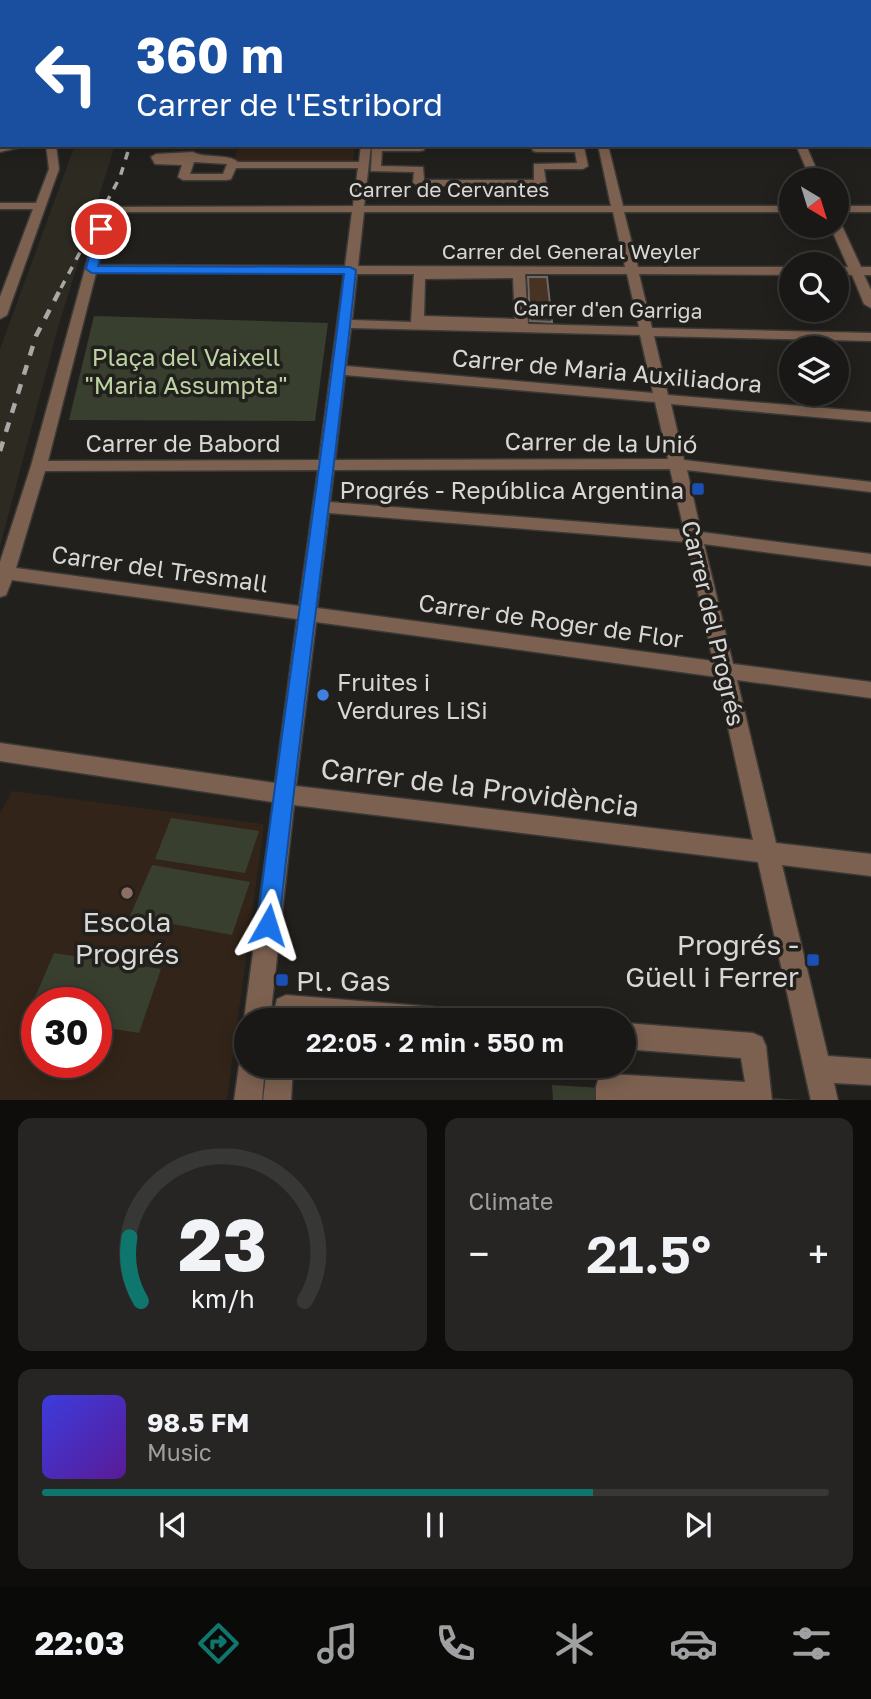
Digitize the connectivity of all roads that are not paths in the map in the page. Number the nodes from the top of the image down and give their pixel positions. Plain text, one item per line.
1 (51, 147) edge
2 (366, 147) edge
3 (420, 147) edge
4 (536, 147) edge
5 (603, 147) edge
6 (802, 147) edge
7 (232, 165) junction
8 (364, 165) junction
9 (811, 168) edge
10 (0, 206) edge
11 (42, 206) junction
12 (359, 208) junction
13 (617, 209) junction
14 (779, 209) edge
15 (849, 209) edge
16 (871, 209) edge
17 (841, 238) edge
18 (92, 269) junction
19 (350, 270) junction
20 (631, 271) junction
21 (779, 271) edge
22 (849, 271) edge
23 (856, 271) junction
24 (871, 271) edge
25 (419, 275) joint
26 (871, 304) edge
27 (0, 315) edge
28 (344, 324) junction
29 (646, 331) junction
30 (871, 337) edge
31 (339, 370) junction
32 (662, 397) junction
33 (871, 417) edge
34 (328, 464) junction
35 (677, 464) junction
36 (39, 466) junction
37 (871, 487) edge
38 (323, 507) junction
39 (693, 537) junction
40 (871, 560) edge
41 (2, 581) edge
42 (308, 613) junction
43 (725, 671) junction
44 (871, 690) edge
45 (0, 752) edge
46 (283, 794) junction
47 (767, 851) junction
48 (871, 865) edge
49 (258, 1008) edge
50 (636, 1037) edge
51 (818, 1069) junction
52 (871, 1072) edge
53 (251, 1078) edge
54 (279, 1078) edge
55 (248, 1100) edge
56 (277, 1100) edge
57 (610, 1100) edge
58 (825, 1100) edge

1 - 11 street
2 - 8 street
3 - 4 street
5 - 13 street, Carrer del Progrés
6 - 9 street
7 - 7 street
7 - 8 street
8 - 12 street
10 - 11 street
11 - 27 street
12 - 13 street, Carrer de Cervantes
12 - 18 street, Carrer de Cervantes
12 - 19 street
13 - 14 street, Carrer de Cervantes
13 - 20 street, Carrer del Progrés
15 - 16 street
17 - 23 street
18 - 19 street, Carrer del General Weyler
18 - 36 street
19 - 20 street, Carrer del General Weyler
19 - 28 street
20 - 21 street, Carrer del General Weyler
20 - 29 street, Carrer del Progrés
22 - 23 street
23 - 24 street
23 - 26 street
25 - 25 street
28 - 29 street, Carrer d'en Garriga
28 - 31 street
29 - 30 street, Carrer d'en Garriga
29 - 32 street, Carrer del Progrés
31 - 32 street, Carrer de Maria Auxiliadora
31 - 34 street
32 - 33 street, Carrer de Maria Auxiliadora
32 - 35 street, Carrer del Progrés
34 - 35 street, Carrer de la Unió
34 - 36 street, Carrer de Babord
34 - 38 street
35 - 37 street, Carrer de la Unió
35 - 39 street, Carrer del Progrés
36 - 41 street
38 - 39 street
38 - 42 street
39 - 40 street
39 - 43 street, Carrer del Progrés
41 - 42 street, Carrer del Tresmall
42 - 43 street, Carrer de Roger de Flor
42 - 46 street
43 - 44 street, Carrer de Roger de Flor
43 - 47 street, Carrer del Progrés
45 - 46 street, Carrer de la Providència
46 - 47 street, Carrer de la Providència
46 - 49 street
47 - 48 street, Carrer de la Providència
47 - 51 street, Carrer del Progrés
50 - 57 street
51 - 52 street
51 - 58 street, Carrer del Progrés
53 - 55 street
54 - 56 street

